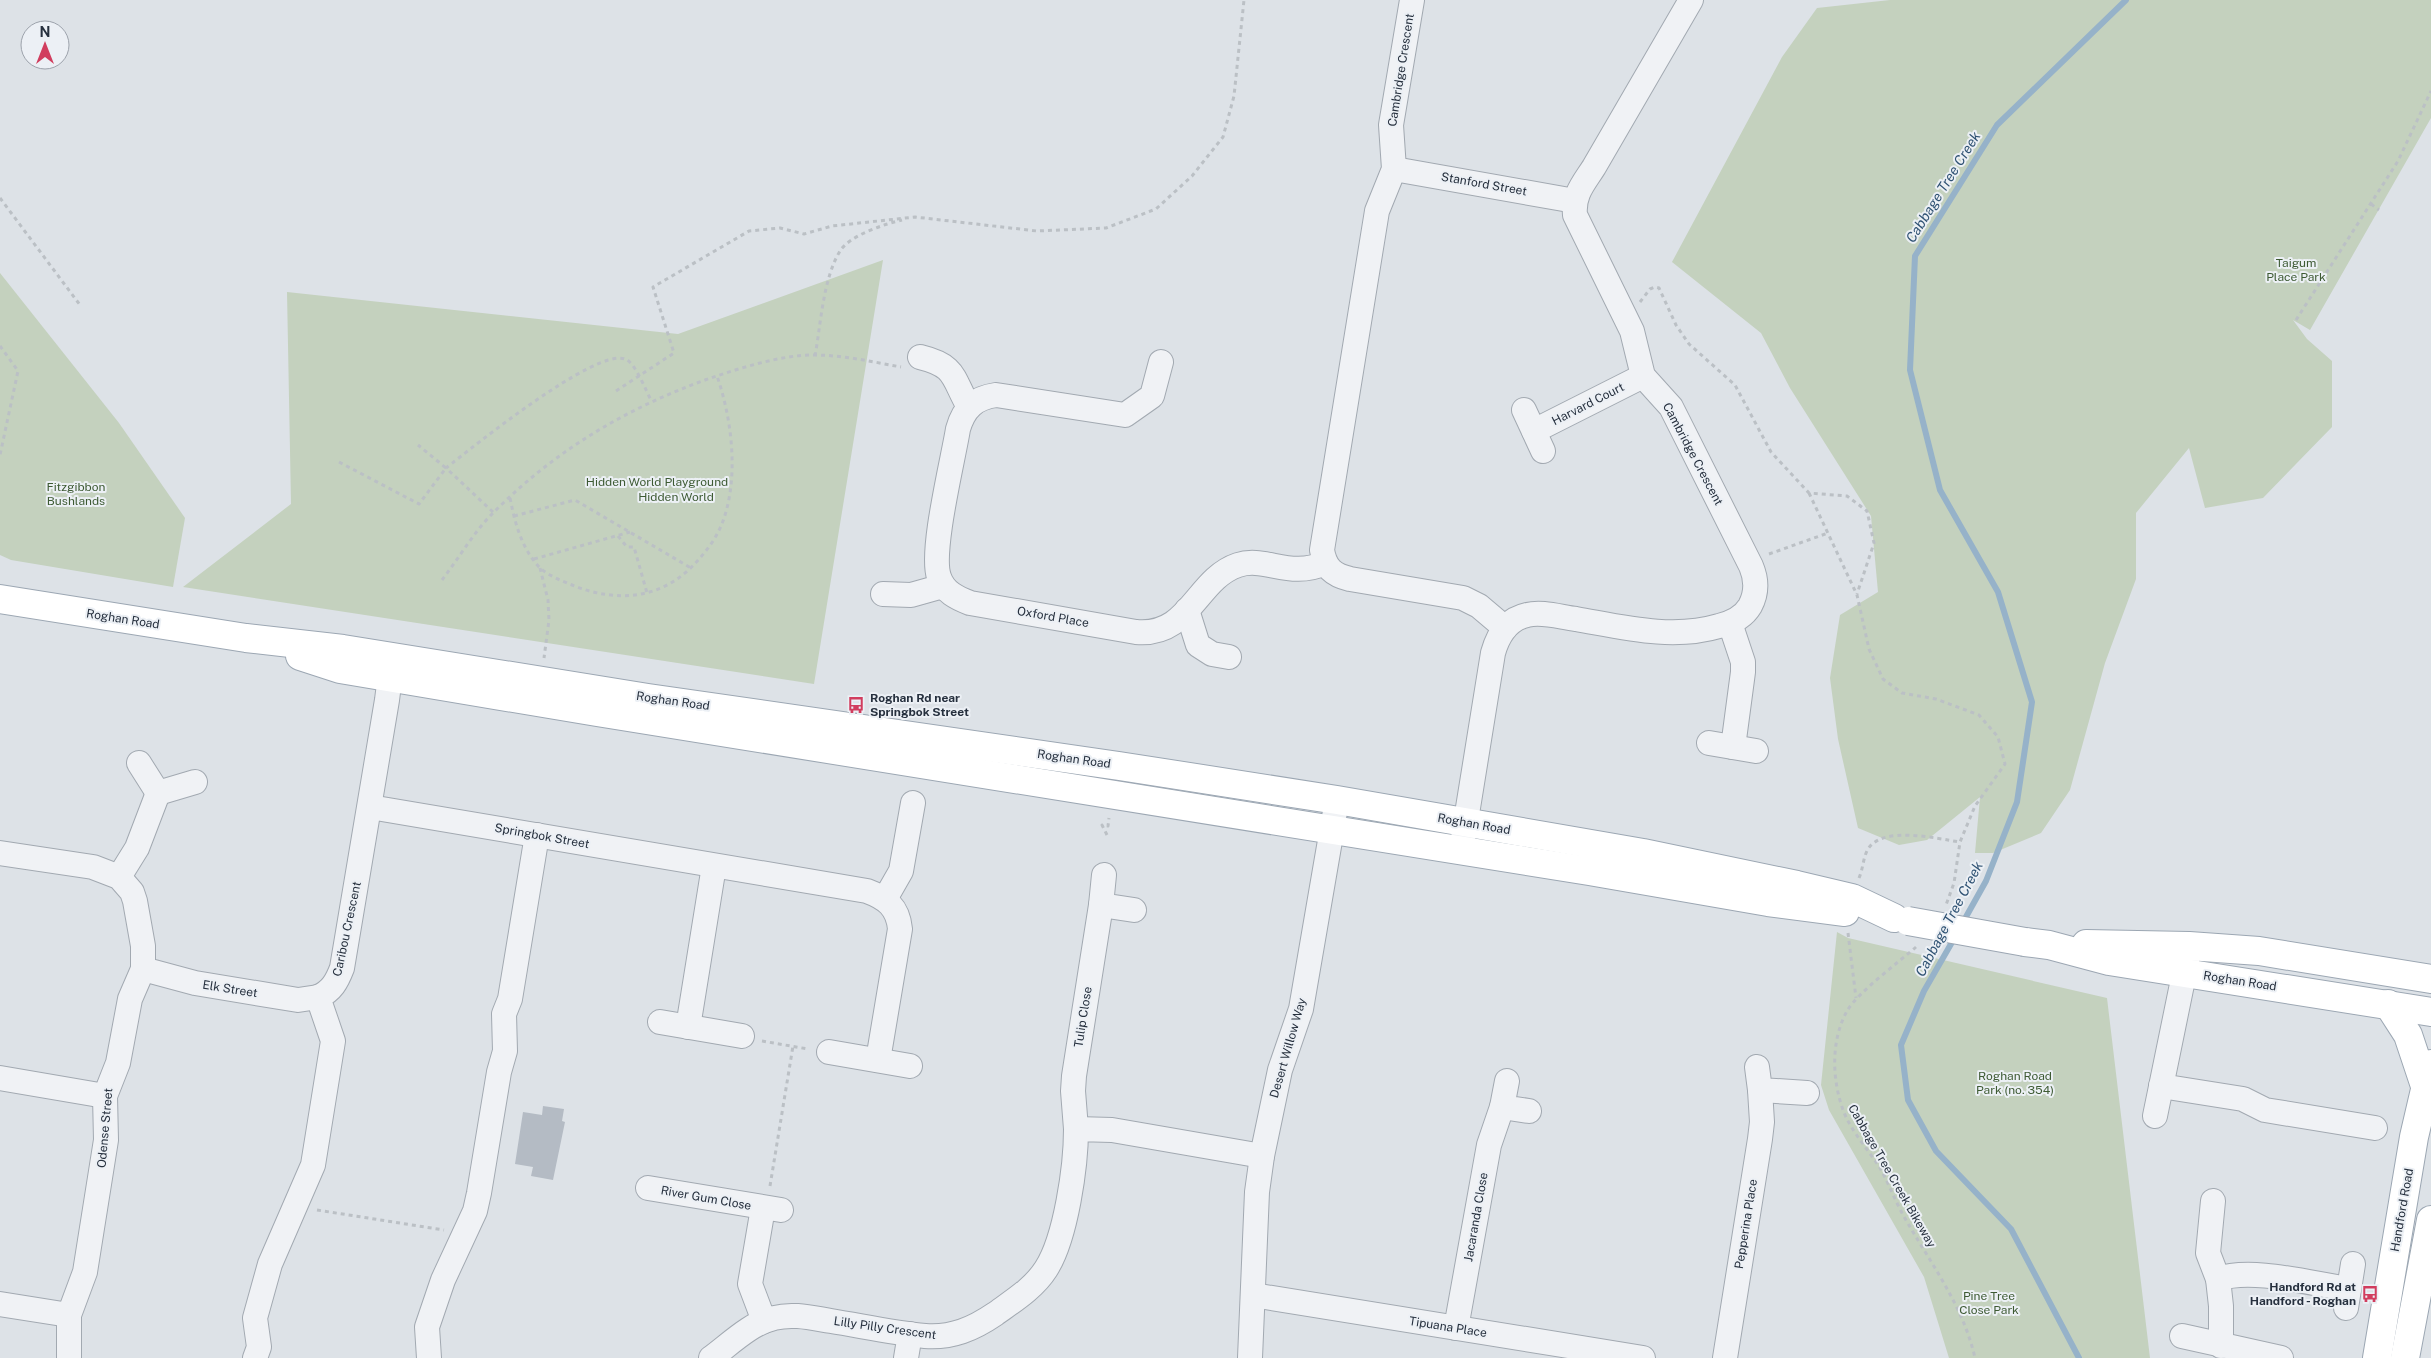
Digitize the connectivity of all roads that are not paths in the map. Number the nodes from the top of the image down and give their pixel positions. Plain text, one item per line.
1 (1412, 0) edge
2 (1692, 0) edge
3 (1394, 169) junction
4 (1574, 201) junction
5 (1160, 362) dead end
6 (914, 363) road end
7 (1643, 376) junction
8 (969, 407) junction
9 (1533, 431) dead end
10 (1325, 563) junction
11 (943, 586) junction
12 (883, 594) dead end
13 (0, 599) edge
14 (1187, 610) junction
15 (1730, 623) junction
16 (1505, 628) junction
17 (1230, 657) dead end
18 (388, 667) junction
19 (1709, 743) dead end
20 (1732, 747) junction
21 (1756, 751) dead end
22 (139, 763) dead end
23 (195, 782) dead end
24 (158, 793) junction
25 (1337, 800) junction
26 (913, 803) dead end
27 (370, 807) junction
28 (1466, 823) junction
29 (1332, 829) junction
30 (537, 836) junction
31 (1461, 851) junction
32 (0, 853) edge
33 (714, 866) junction
34 (1104, 875) dead end
35 (119, 877) junction
36 (885, 899) junction
37 (1101, 905) junction
38 (1134, 910) dead end
39 (1907, 928) junction
40 (2037, 943) junction
41 (2189, 946) junction
42 (143, 968) junction
43 (2185, 973) junction
44 (2431, 979) edge
45 (318, 997) junction
46 (2388, 1004) junction
47 (2431, 1012) edge
48 (660, 1022) dead end
49 (688, 1027) junction
50 (742, 1036) road end
51 (828, 1052) road end
52 (878, 1060) junction
53 (910, 1066) dead end
54 (2428, 1075) edge
55 (0, 1078) edge
56 (1506, 1081) dead end
57 (2161, 1086) junction
58 (1807, 1093) dead end
59 (105, 1096) junction
60 (1502, 1107) junction
61 (1529, 1111) dead end
62 (2155, 1116) dead end
63 (2375, 1128) dead end
64 (1076, 1129) junction
65 (1262, 1156) junction
66 (648, 1188) dead end
67 (2213, 1201) dead end
68 (2431, 1220) edge
69 (2353, 1264) dead end
70 (2218, 1279) junction
71 (1253, 1295) junction
72 (0, 1304) edge
73 (69, 1315) junction
74 (764, 1321) junction
75 (1456, 1328) junction
76 (910, 1334) junction
77 (2182, 1336) dead end
78 (2221, 1346) junction
79 (1531, 1349) edge
80 (69, 1358) edge
81 (255, 1358) edge
82 (429, 1358) edge
83 (711, 1358) edge
84 (906, 1358) edge
85 (1250, 1358) edge
86 (1643, 1358) edge
87 (1725, 1358) edge
88 (2281, 1358) edge
89 (2377, 1358) edge
90 (2405, 1358) edge

1 - 3 street, Cambridge Crescent
2 - 4 street
3 - 4 street, Stanford Street
3 - 10 street, Cambridge Crescent
4 - 7 street, Cambridge Crescent
5 - 8 street
6 - 8 street
7 - 9 street, Harvard Court
7 - 15 street, Cambridge Crescent
8 - 11 street
10 - 14 street, Oxford Place
10 - 16 street
11 - 12 street
11 - 14 street, Oxford Place
13 - 18 main road, Roghan Road
14 - 17 street
15 - 16 street, Cambridge Crescent
15 - 20 street
16 - 28 street
18 - 25 main road, Roghan Road
18 - 27 street, Caribou Crescent
18 - 29 main road, Roghan Road
19 - 20 street
20 - 21 street
22 - 24 street
23 - 24 street
24 - 35 street
25 - 28 main road, Roghan Road
25 - 29 street, Desert Willow Way
26 - 36 street
27 - 30 street, Springbok Street
27 - 45 street, Caribou Crescent
28 - 31 street
28 - 39 main road, Roghan Road
29 - 31 main road, Roghan Road
29 - 65 street, Desert Willow Way
30 - 33 street, Springbok Street
30 - 82 street
31 - 39 main road, Roghan Road
32 - 35 street
33 - 36 street, Springbok Street
33 - 49 street
34 - 37 street, Tulip Close
35 - 42 street, Odense Street
36 - 52 street
37 - 38 street
37 - 64 street, Tulip Close
39 - 40 main road, Roghan Road, bridge
40 - 41 main road, Roghan Road
40 - 43 main road, Roghan Road
41 - 43 street
41 - 44 main road, Roghan Road
42 - 45 street, Elk Street
42 - 59 street, Odense Street
43 - 46 main road, Roghan Road
43 - 57 street
45 - 81 street
46 - 47 main road, Roghan Road
46 - 54 main road
48 - 49 street
49 - 50 street
51 - 52 street
52 - 53 street
54 - 89 main road, Handford Road
55 - 59 street
56 - 60 street, Jacaranda Close
57 - 62 street
57 - 63 street
58 - 87 street, Pepperina Place
59 - 73 street, Odense Street
60 - 61 street
60 - 75 street, Jacaranda Close
64 - 65 street
64 - 76 street, Lilly Pilly Crescent
65 - 71 street, Desert Willow Way
66 - 74 street, River Gum Close
67 - 70 street
68 - 90 main road
69 - 70 street
70 - 78 street
71 - 75 street, Tipuana Place
71 - 85 street, Desert Willow Way
72 - 73 street
73 - 80 street, Odense Street
74 - 76 street, Lilly Pilly Crescent
74 - 83 street, Lilly Pilly Crescent
75 - 79 street, Tipuana Place
76 - 84 street
77 - 78 street
78 - 88 street
79 - 86 street, Tipuana Place

